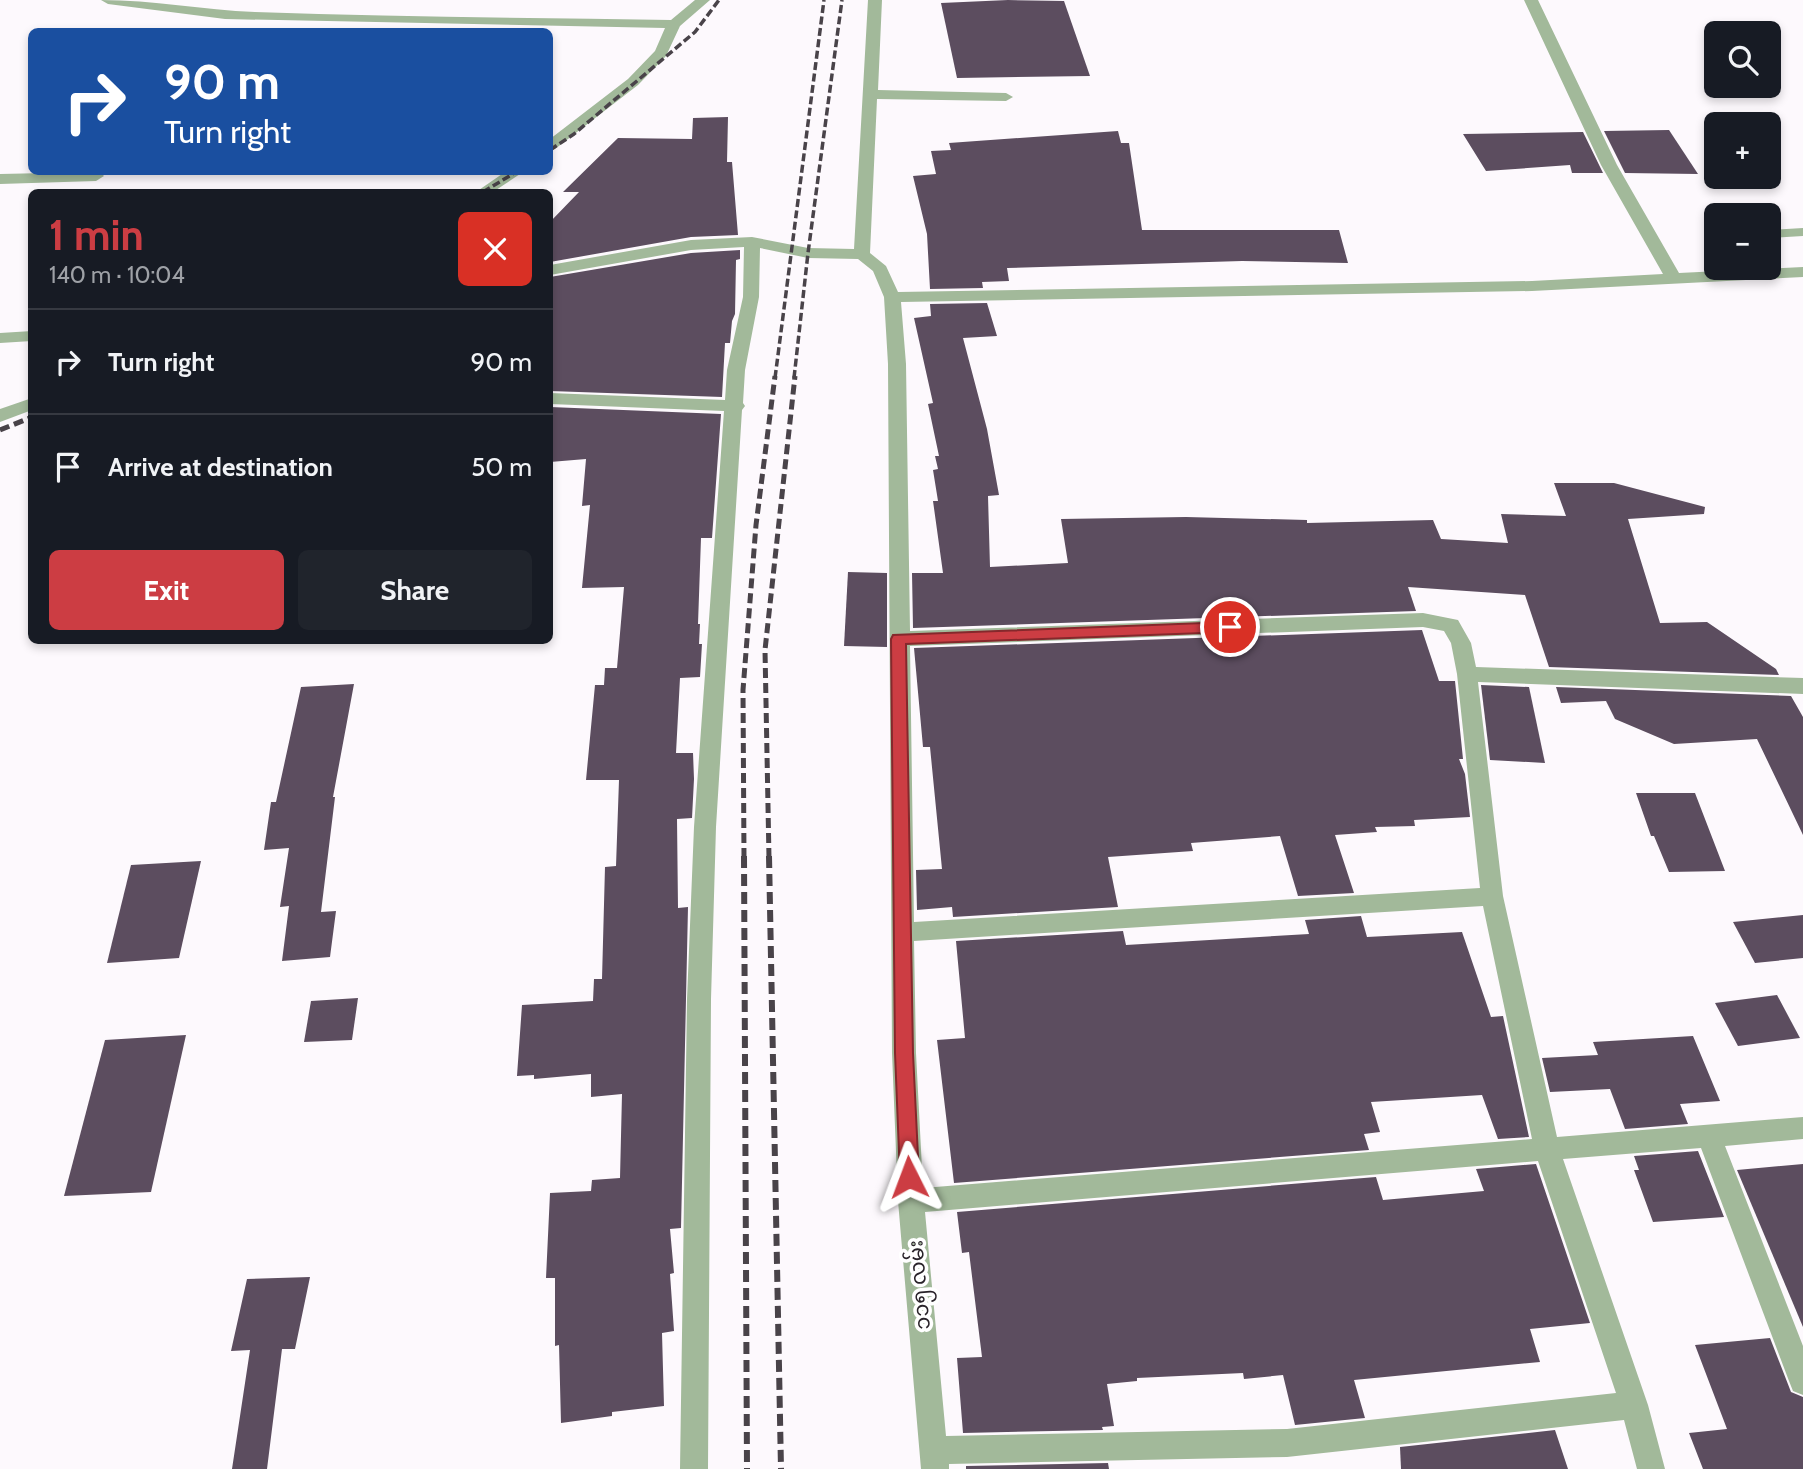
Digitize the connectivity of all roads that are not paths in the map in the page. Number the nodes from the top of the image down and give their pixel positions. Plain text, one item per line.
1 (108, 0) edge
2 (703, 0) edge
3 (875, 0) edge
4 (1531, 0) edge
5 (674, 24) junction
6 (870, 94) junction
7 (1006, 97) dead end
8 (553, 144) edge
9 (510, 175) edge
10 (96, 176) dead end
11 (0, 179) edge
12 (488, 189) edge
13 (1803, 232) edge
14 (1781, 233) edge
15 (752, 242) junction
16 (862, 254) junction
17 (553, 269) edge
18 (1803, 272) edge
19 (1674, 277) junction
20 (892, 297) junction
21 (28, 336) edge
22 (0, 338) edge
23 (553, 398) edge
24 (28, 405) edge
25 (736, 407) junction
26 (0, 416) edge
27 (898, 639) junction
28 (1467, 674) junction
29 (1803, 686) edge
30 (1492, 896) junction
31 (904, 932) junction
32 (1803, 1128) edge
33 (1710, 1138) junction
34 (1547, 1149) junction
35 (911, 1201) junction
36 (1803, 1381) edge
37 (1634, 1405) junction
38 (935, 1459) edge
39 (694, 1469) edge
40 (1651, 1469) edge

1 - 5 street
2 - 5 street
3 - 6 street
4 - 19 street
5 - 8 street
6 - 7 street
6 - 16 street
9 - 12 street
10 - 11 street
13 - 14 lane
15 - 16 street
15 - 17 street
15 - 25 street
16 - 20 street
18 - 19 street
19 - 20 street
20 - 27 street, ၁၁၅ လမ်း
21 - 22 street
23 - 25 street
24 - 26 street
25 - 39 street
27 - 28 street
27 - 31 street, ၁၁၅ လမ်း
28 - 29 street
28 - 30 street
30 - 31 street
30 - 34 street
31 - 35 street, ၁၁၅ လမ်း
32 - 33 street
33 - 34 street
33 - 36 street
34 - 35 street
34 - 37 street
35 - 38 street, ၁၁၅ လမ်း
37 - 38 street
37 - 40 street

